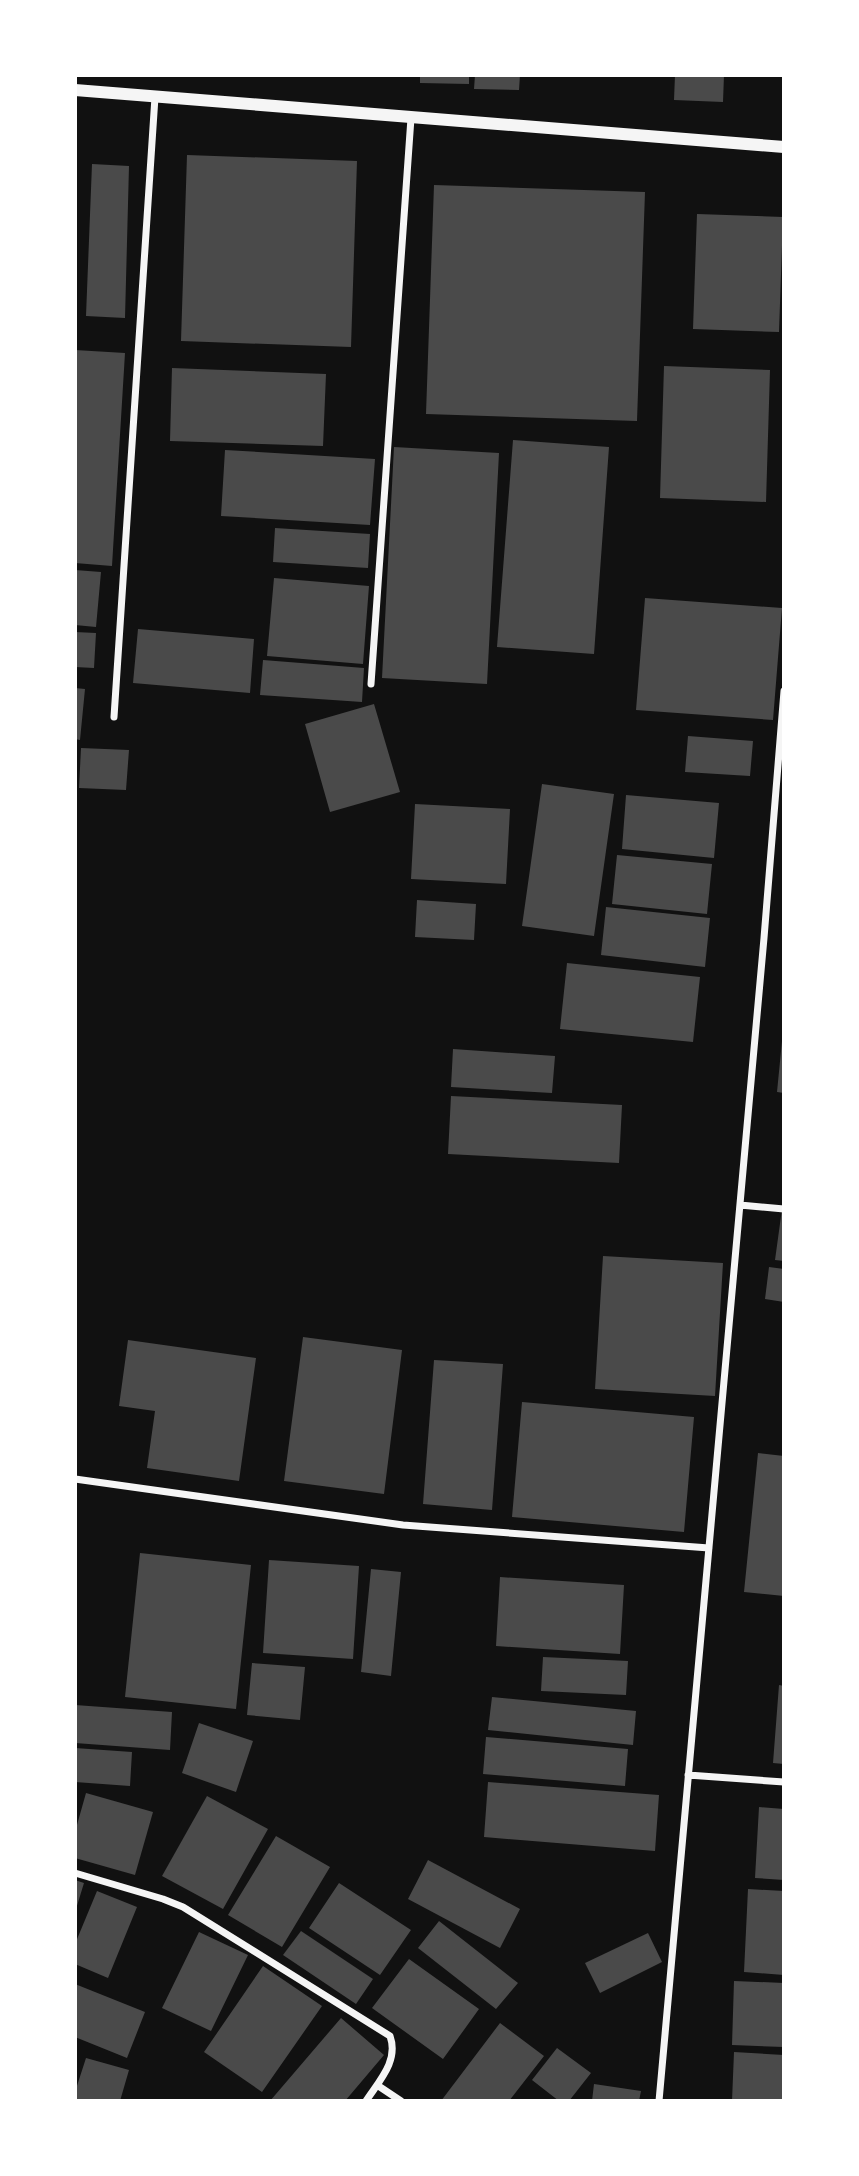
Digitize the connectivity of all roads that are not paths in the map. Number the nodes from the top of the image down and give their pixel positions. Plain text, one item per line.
1 (75, 90) edge
2 (155, 97) junction
3 (411, 117) junction
4 (784, 147) edge
5 (371, 684) dead end
6 (784, 691) edge
7 (114, 717) dead end
8 (740, 1205) junction
9 (784, 1209) edge
10 (75, 1479) edge
11 (709, 1548) junction
12 (688, 1775) junction
13 (784, 1782) edge
14 (75, 1873) edge
15 (377, 2085) junction
16 (366, 2101) edge
17 (401, 2101) edge
18 (659, 2101) edge

1 - 2 street
2 - 3 street
2 - 7 street
3 - 4 street
3 - 5 street
6 - 8 street
8 - 9 street
8 - 11 street
10 - 11 street
11 - 12 street
12 - 13 street
12 - 18 street
14 - 15 street
15 - 16 street
15 - 17 street

